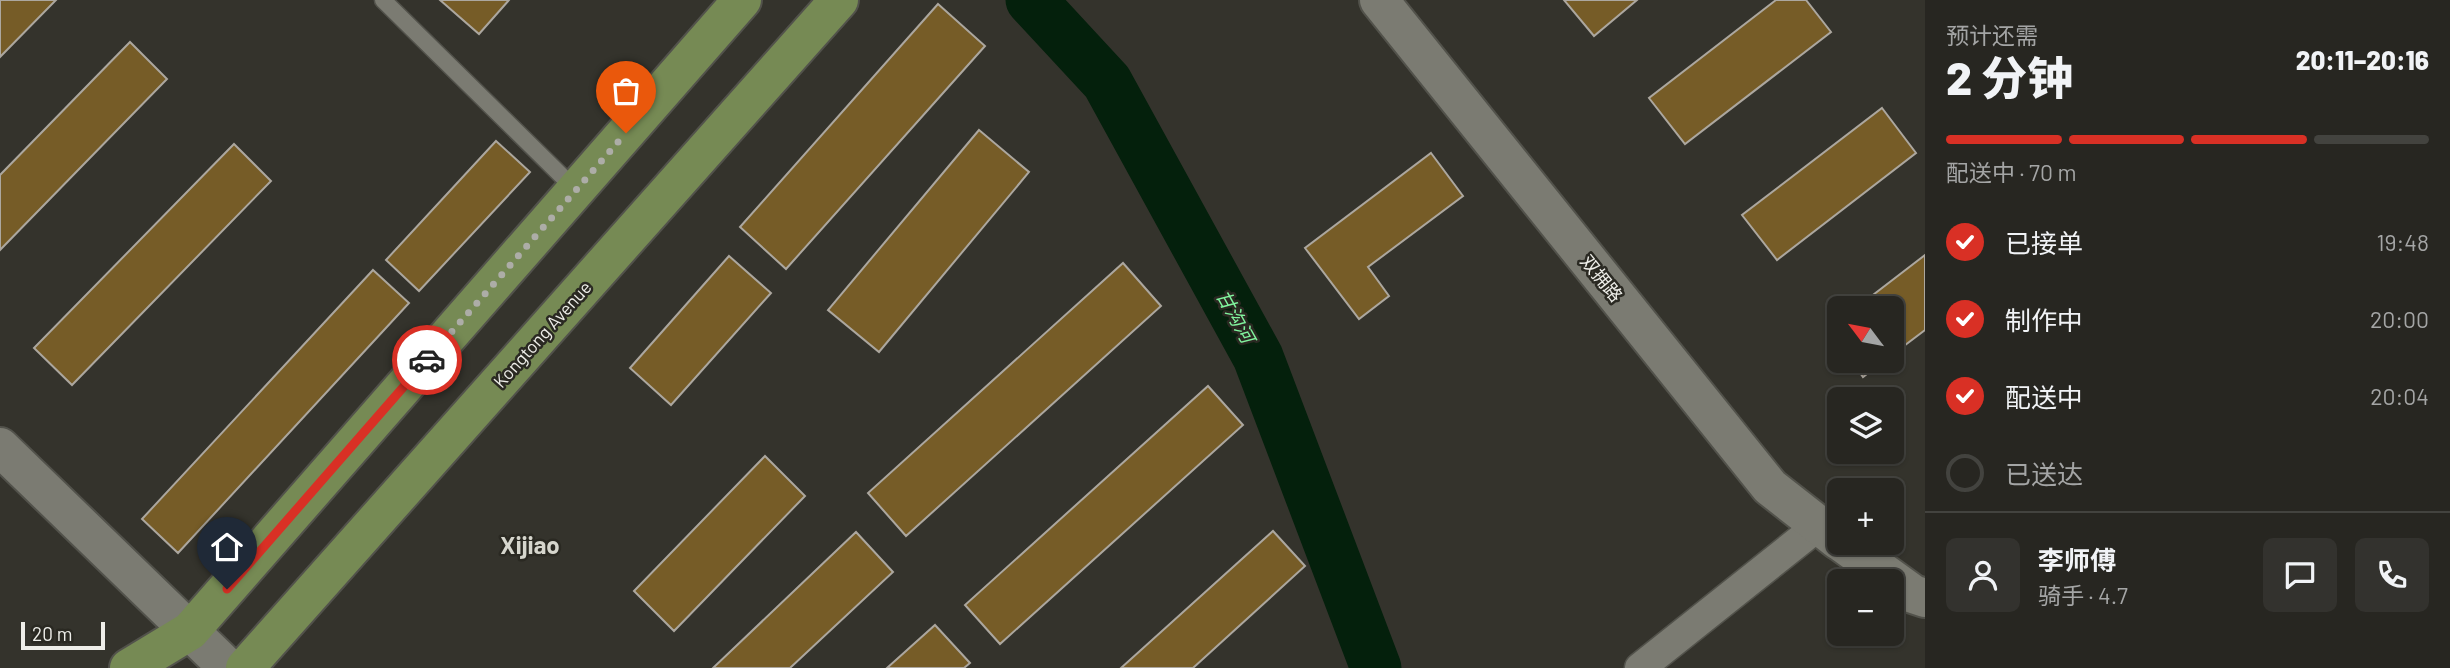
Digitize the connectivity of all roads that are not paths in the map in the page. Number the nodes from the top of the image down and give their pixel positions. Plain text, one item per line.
1 (383, 0) edge
2 (742, 0) edge
3 (838, 0) edge
4 (1379, 0) edge
5 (1409, 0) edge
6 (576, 190) junction
7 (0, 447) edge
8 (1827, 521) edge
9 (1827, 525) edge
10 (1827, 535) edge
11 (1865, 555) edge
12 (1901, 555) edge
13 (1925, 573) edge
14 (1925, 598) edge
15 (190, 631) junction
16 (129, 668) edge
17 (158, 668) edge
18 (228, 668) edge
19 (245, 668) edge
20 (1640, 668) edge

1 - 6 lane
2 - 6 main road
3 - 19 main road, Kongtong Avenue
4 - 9 main road, 双拥路
5 - 8 main road, 双拥路
6 - 15 main road
7 - 15 main road
10 - 20 street
11 - 14 main road, 双拥路
12 - 13 main road
15 - 16 main road
15 - 17 main road
15 - 18 main road

